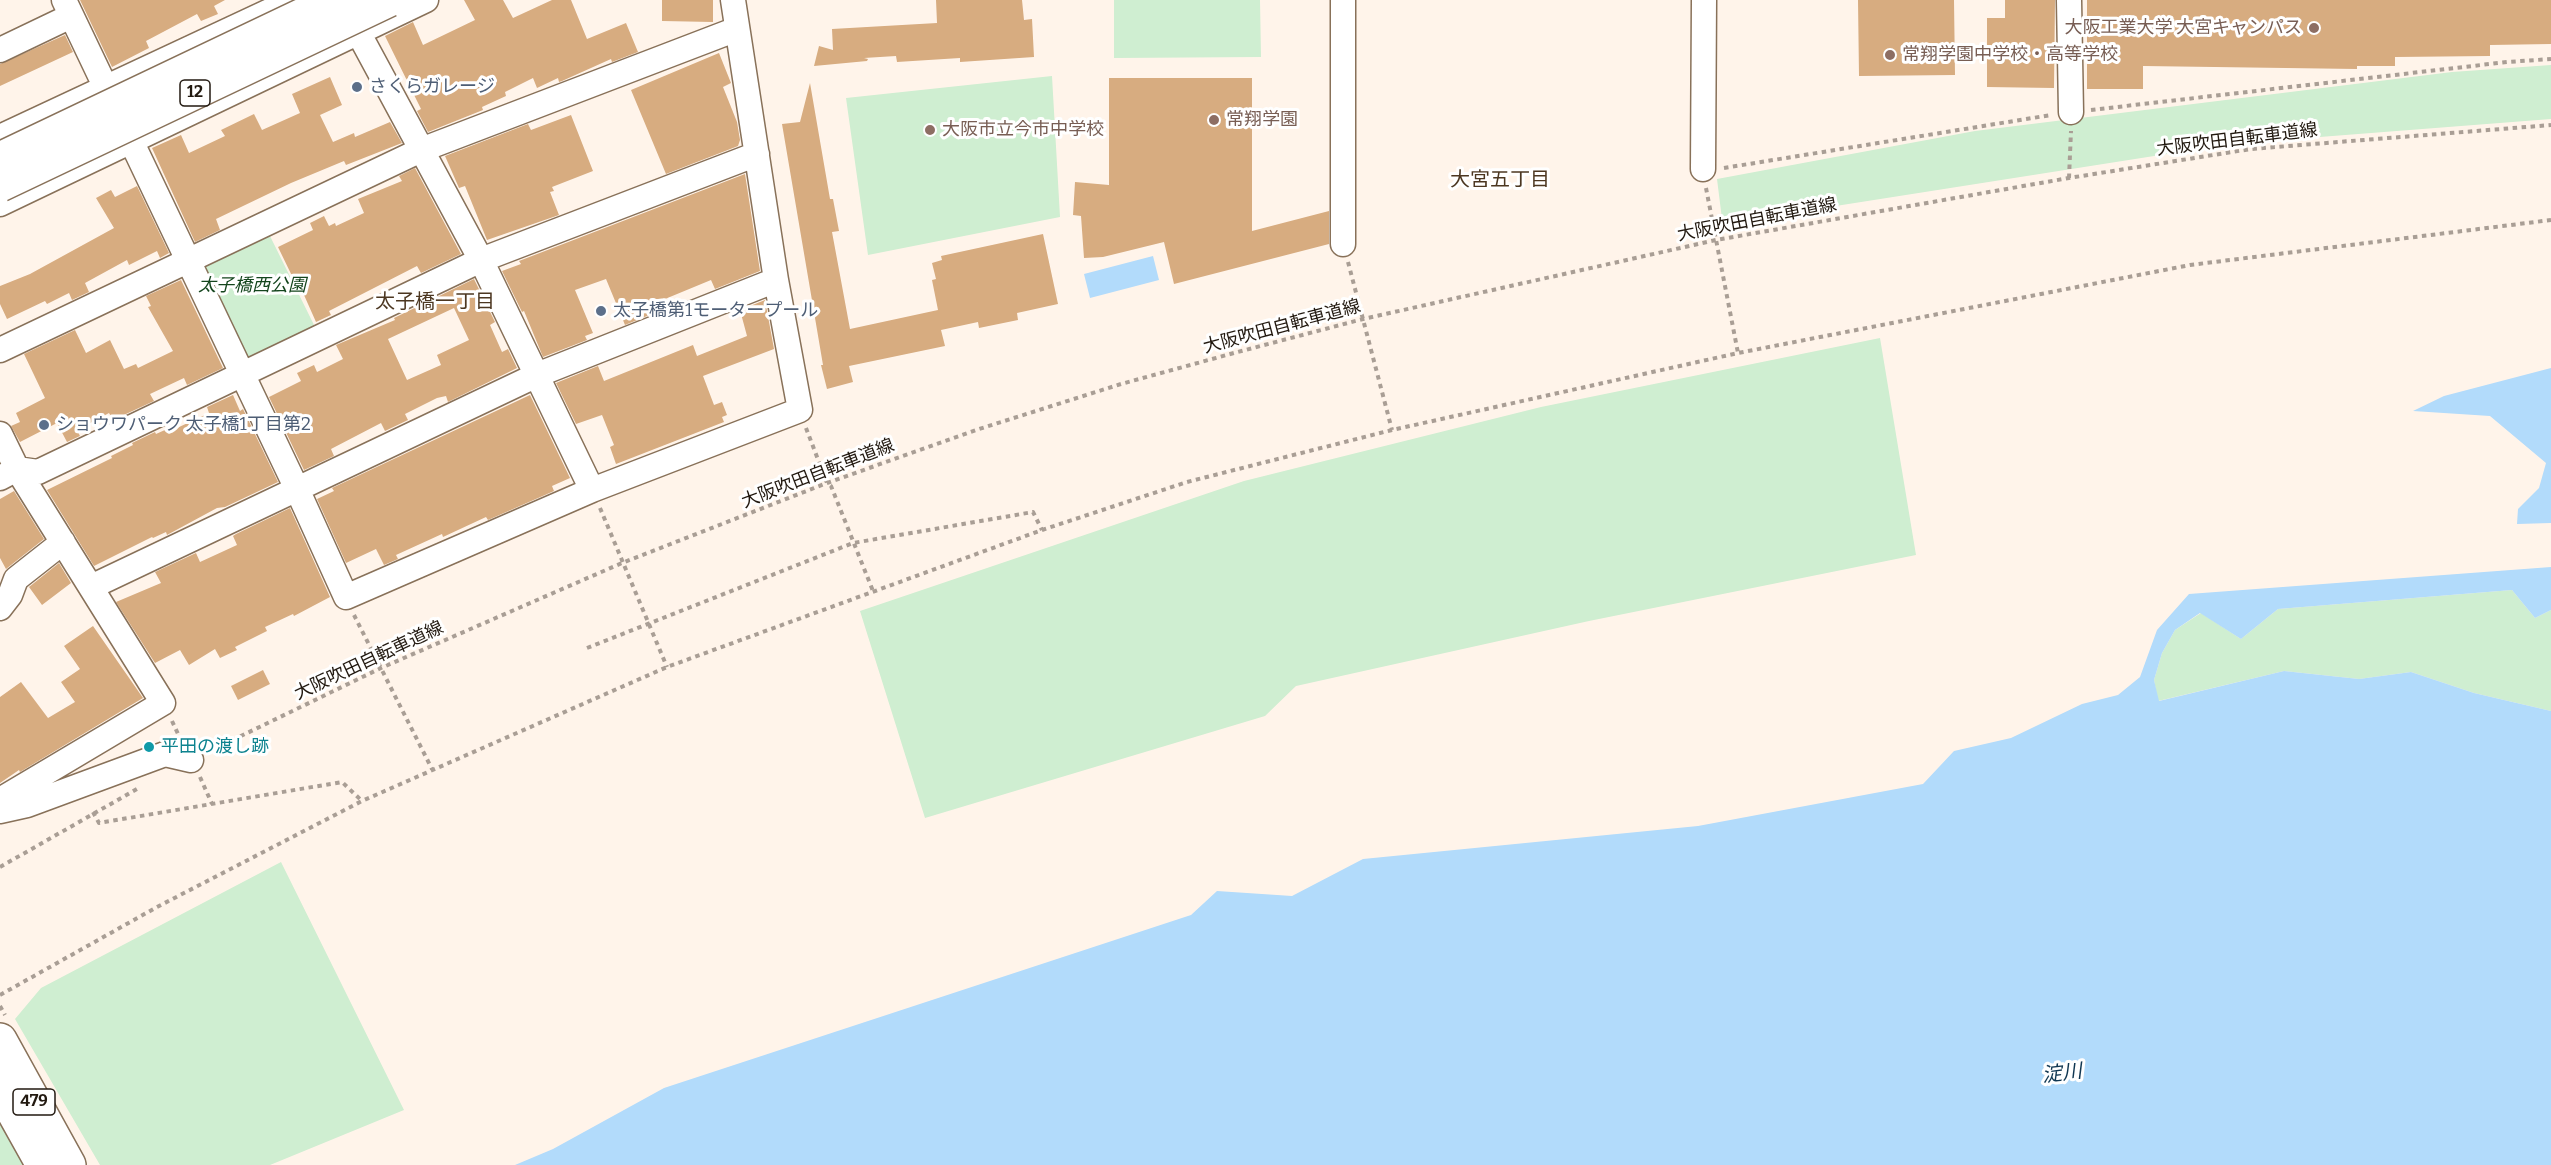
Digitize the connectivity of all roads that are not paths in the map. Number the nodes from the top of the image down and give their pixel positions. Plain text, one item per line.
1 (293, 0) edge
2 (334, 0) edge
3 (343, 0) edge
4 (389, 0) edge
5 (426, 0) edge
6 (733, 0) edge
7 (1344, 0) edge
8 (1704, 0) edge
9 (2069, 0) edge
10 (67, 8) edge
11 (737, 29) junction
12 (358, 32) junction
13 (0, 50) edge
14 (104, 87) junction
15 (2072, 112) road end
16 (0, 137) edge
17 (131, 143) junction
18 (422, 150) junction
19 (757, 154) junction
20 (0, 159) edge
21 (1711, 169) road end
22 (0, 185) edge
23 (0, 204) edge
24 (1343, 244) road end
25 (481, 260) junction
26 (187, 263) junction
27 (776, 280) junction
28 (0, 350) edge
29 (537, 375) junction
30 (242, 376) junction
31 (0, 434) edge
32 (9, 474) edge
33 (297, 489) junction
34 (592, 490) junction
35 (63, 542) junction
36 (8, 584) edge
37 (91, 587) junction
38 (0, 608) edge
39 (191, 760) road end
40 (0, 800) edge
41 (0, 811) edge
42 (0, 1040) edge
43 (0, 1088) edge
44 (43, 1165) edge
45 (69, 1165) edge

1 - 14 street
2 - 20 highway, bridge
3 - 12 street
4 - 22 highway, 12, bridge
5 - 12 street
6 - 11 street
7 - 24 street
8 - 21 street
9 - 15 street
10 - 13 street
10 - 14 street
11 - 18 street
11 - 19 street
12 - 17 street
12 - 18 street
14 - 16 street
14 - 17 street
17 - 23 street
17 - 26 street
18 - 25 street
18 - 26 street
19 - 25 street
19 - 27 street
25 - 29 street
25 - 30 street
26 - 28 street
26 - 30 street
27 - 29 street
27 - 34 street
29 - 33 street
29 - 34 street
30 - 32 street
30 - 33 street
31 - 32 street
32 - 35 street
33 - 34 street
33 - 37 street
35 - 36 street
35 - 37 street
36 - 38 street
37 - 40 street
39 - 41 street
42 - 45 highway, 479
43 - 44 highway, 479

